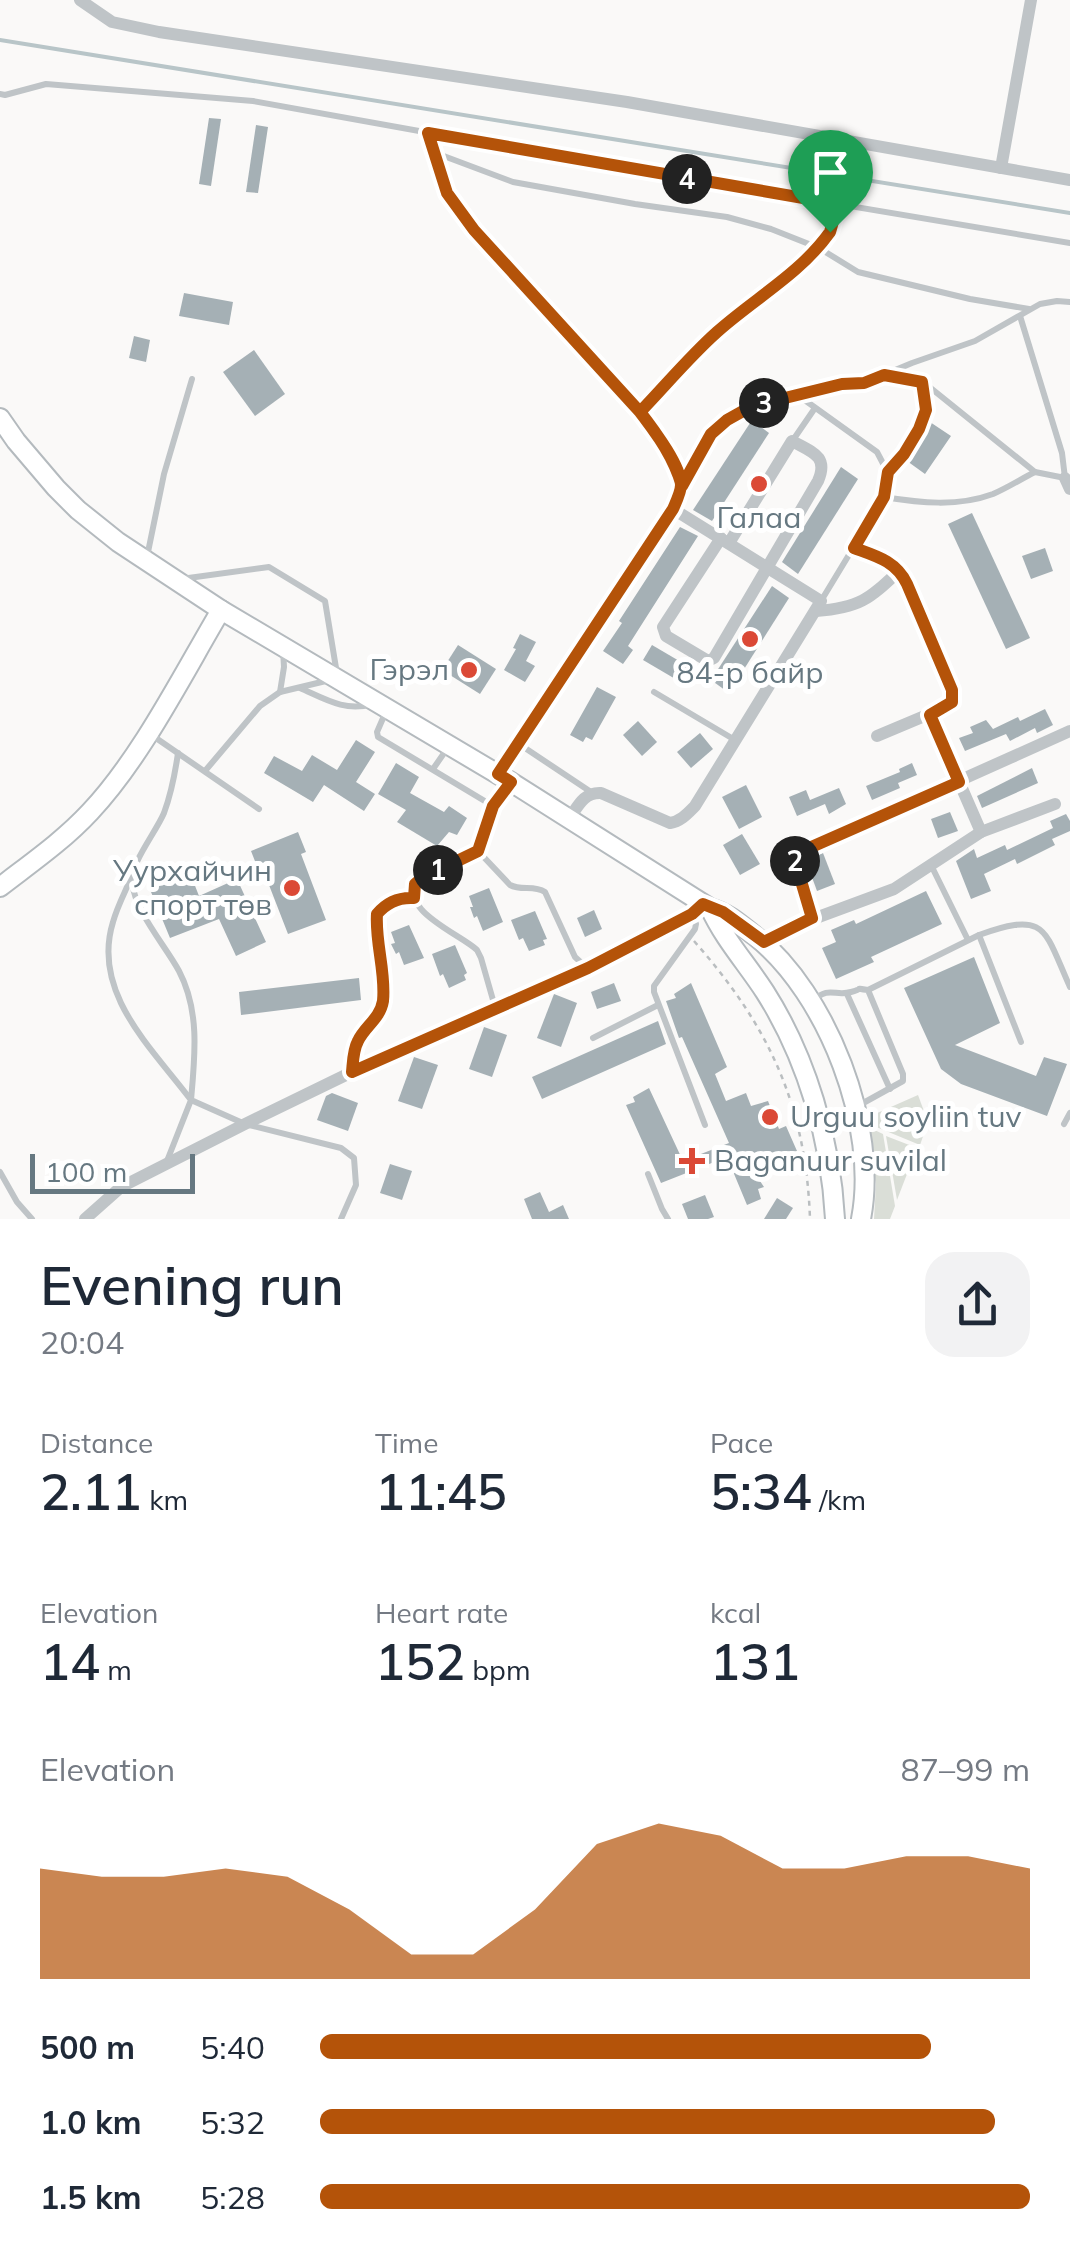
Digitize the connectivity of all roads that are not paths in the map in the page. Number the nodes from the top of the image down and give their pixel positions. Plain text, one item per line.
1 (80, 0) edge
2 (1030, 0) edge
3 (0, 94) edge
4 (428, 133) junction
5 (433, 152) junction
6 (1001, 168) junction
7 (1070, 180) edge
8 (838, 204) junction
9 (1070, 243) edge
10 (819, 248) junction
11 (1070, 302) edge
12 (1029, 309) junction
13 (1020, 316) junction
14 (884, 375) junction
15 (192, 379) dead end
16 (922, 382) junction
17 (798, 396) junction
18 (816, 408) junction
19 (640, 412) junction
20 (0, 418) edge
21 (792, 441) junction
22 (888, 472) junction
23 (1035, 472) junction
24 (1068, 483) edge
25 (682, 486) junction
26 (884, 497) junction
27 (673, 509) junction
28 (725, 540) junction
29 (854, 548) junction
30 (146, 561) junction
31 (769, 568) junction
32 (900, 570) junction
33 (175, 580) junction
34 (819, 606) junction
35 (221, 610) junction
36 (282, 646) junction
37 (338, 678) junction
38 (299, 687) junction
39 (280, 692) junction
40 (654, 692) dead end
41 (382, 705) junction
42 (930, 715) junction
43 (1070, 731) edge
44 (147, 733) junction
45 (877, 736) dead end
46 (736, 741) junction
47 (519, 744) junction
48 (449, 745) junction
49 (178, 753) junction
50 (433, 770) junction
51 (205, 771) junction
52 (504, 778) junction
53 (959, 782) junction
54 (592, 793) junction
55 (1054, 804) dead end
56 (493, 806) junction
57 (259, 808) dead end
58 (569, 818) junction
59 (982, 832) junction
60 (478, 851) junction
61 (930, 865) junction
62 (131, 877) junction
63 (0, 887) edge
64 (414, 898) junction
65 (702, 909) junction
66 (812, 918) junction
67 (979, 935) junction
68 (968, 940) junction
69 (764, 942) junction
70 (588, 968) junction
71 (1070, 987) edge
72 (868, 990) junction
73 (847, 994) junction
74 (812, 1001) junction
75 (658, 1005) junction
76 (494, 1007) junction
77 (593, 1038) dead end
78 (1021, 1042) dead end
79 (352, 1072) junction
80 (890, 1088) junction
81 (191, 1100) junction
82 (854, 1107) junction
83 (1070, 1112) edge
84 (245, 1124) junction
85 (1064, 1124) dead end
86 (705, 1125) dead end
87 (165, 1165) junction
88 (0, 1172) edge
89 (648, 1174) dead end
90 (91, 1217) edge
91 (32, 1219) edge
92 (341, 1219) edge
93 (668, 1219) edge
94 (835, 1219) edge
95 (862, 1219) edge

1 - 6 street
2 - 6 street
3 - 4 lane
4 - 5 lane
4 - 8 lane
5 - 10 lane
5 - 19 lane
6 - 7 street
8 - 9 lane
8 - 10 lane
10 - 12 lane
10 - 19 lane
11 - 12 lane
12 - 13 lane
13 - 14 lane
13 - 24 lane
14 - 16 lane
14 - 17 lane
15 - 30 lane
16 - 22 lane
16 - 23 lane
17 - 18 lane
17 - 25 lane
18 - 21 lane
18 - 22 lane
19 - 25 lane
20 - 30 main road
21 - 28 street
21 - 31 street
22 - 26 lane
23 - 24 lane
23 - 26 lane
25 - 27 lane
26 - 29 lane
27 - 28 street
27 - 47 lane
28 - 31 street
28 - 31 street
29 - 32 street
29 - 34 lane
30 - 33 main road
31 - 34 street
32 - 34 street
32 - 42 street
33 - 35 main road
33 - 37 lane
34 - 46 street
35 - 36 main road
35 - 44 main road
36 - 37 main road
36 - 39 lane
37 - 38 lane
37 - 41 main road
38 - 39 lane
38 - 41 lane
39 - 51 lane
40 - 46 lane
41 - 48 main road
41 - 50 lane
42 - 45 street
42 - 53 street
43 - 53 street
44 - 49 lane
44 - 63 main road
46 - 54 street
47 - 52 lane
47 - 54 lane
48 - 50 lane
48 - 52 main road
49 - 51 lane
49 - 62 lane
50 - 56 lane
51 - 57 lane
52 - 56 lane
52 - 58 main road
53 - 59 street
53 - 66 street
54 - 58 street
55 - 59 street
56 - 60 lane
58 - 65 main road
59 - 61 street
60 - 64 lane
60 - 70 lane
61 - 66 street
61 - 68 lane
62 - 81 lane
62 - 81 lane
64 - 76 lane
64 - 79 lane
65 - 69 main road
65 - 70 street
65 - 75 lane
65 - 94 main road
66 - 69 street
67 - 68 lane
67 - 71 lane
67 - 78 lane
68 - 72 lane
69 - 74 main road
70 - 76 street
72 - 73 lane
72 - 80 lane
73 - 74 lane
73 - 80 lane
74 - 82 main road
75 - 77 lane
75 - 86 lane
76 - 79 street
79 - 84 street
80 - 82 lane
81 - 84 lane
81 - 87 lane
82 - 95 main road
83 - 85 lane
84 - 87 street
84 - 92 lane
87 - 90 street
88 - 91 lane
89 - 93 lane

